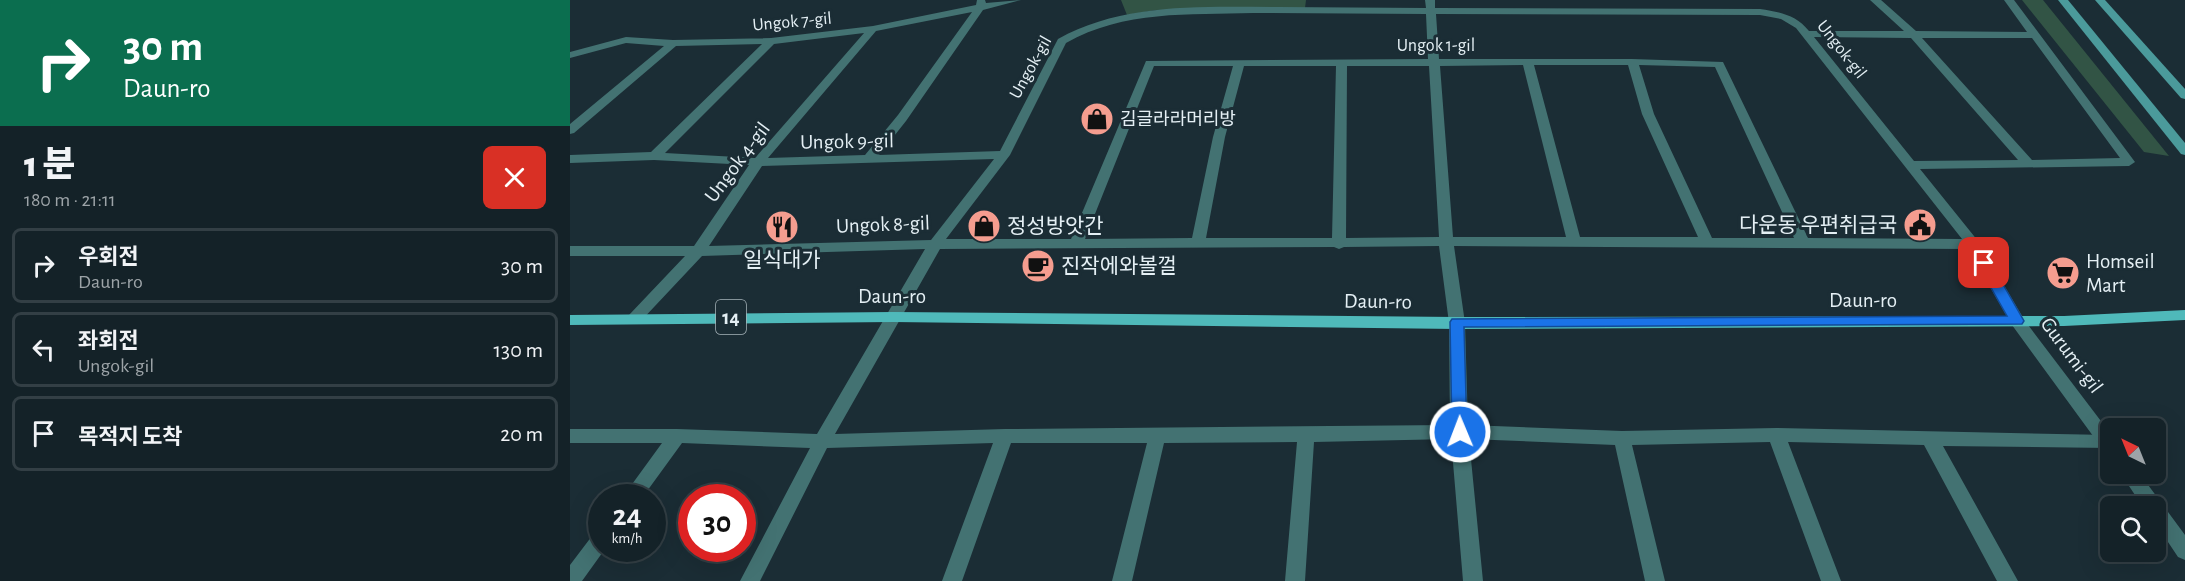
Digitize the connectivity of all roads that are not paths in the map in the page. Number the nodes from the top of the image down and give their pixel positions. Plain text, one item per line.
1 (1016, 0) edge
2 (1691, 0) edge
3 (1875, 0) edge
4 (2009, 0) edge
5 (2063, 0) edge
6 (2100, 0) edge
7 (981, 3) edge
8 (1430, 5) edge
9 (1697, 12) junction
10 (873, 29) junction
11 (1807, 34) junction
12 (1914, 34) junction
13 (2036, 35) junction
14 (771, 41) junction
15 (673, 43) junction
16 (570, 55) edge
17 (1632, 62) junction
18 (1342, 63) junction
19 (1435, 63) junction
20 (1528, 63) junction
21 (1239, 64) junction
22 (2185, 96) edge
23 (570, 130) edge
24 (2185, 151) edge
25 (1004, 155) junction
26 (654, 156) junction
27 (570, 159) edge
28 (868, 160) junction
29 (758, 162) junction
30 (2030, 164) junction
31 (1911, 165) junction
32 (1574, 241) junction
33 (1446, 242) junction
34 (1803, 242) junction
35 (1076, 243) junction
36 (935, 244) junction
37 (1198, 244) junction
38 (1339, 244) junction
39 (1708, 244) junction
40 (1973, 244) junction
41 (570, 251) edge
42 (698, 251) junction
43 (2185, 315) edge
44 (893, 317) junction
45 (634, 319) junction
46 (570, 320) edge
47 (2017, 321) junction
48 (1457, 322) junction
49 (1460, 432) junction
50 (2100, 432) edge
51 (1306, 435) junction
52 (1776, 435) junction
53 (570, 436) edge
54 (676, 436) junction
55 (1005, 436) junction
56 (1157, 436) junction
57 (1929, 437) junction
58 (1622, 438) junction
59 (822, 441) junction
60 (2100, 444) edge
61 (641, 484) edge
62 (2166, 524) edge
63 (2185, 551) edge
64 (588, 557) edge
65 (570, 581) edge
66 (750, 581) edge
67 (952, 581) edge
68 (1122, 581) edge
69 (1295, 581) edge
70 (1473, 581) edge
71 (1655, 581) edge
72 (1831, 581) edge
73 (2008, 581) edge

1 - 7 street, Ungok 7-gil
2 - 9 street
3 - 12 street
4 - 13 street
5 - 24 main road
6 - 22 main road
7 - 10 street, Ungok 7-gil
7 - 28 street
8 - 9 street, Ungok-gil
8 - 19 street
8 - 25 street, Ungok-gil
9 - 11 street, Ungok-gil
10 - 14 street, Ungok 7-gil
10 - 29 street, Ungok 4-gil
11 - 12 street
11 - 31 street, Ungok-gil
12 - 13 street
12 - 30 street
13 - 30 street
14 - 15 street, Ungok 7-gil
14 - 26 street
15 - 16 street, Ungok 7-gil
15 - 23 street
17 - 20 street, Ungok 1-gil
17 - 34 street, Ungok 1-gil
17 - 39 street
18 - 19 street, Ungok 1-gil
18 - 21 street, Ungok 1-gil
18 - 38 street
19 - 20 street, Ungok 1-gil
19 - 33 street
20 - 32 street
21 - 35 street, Ungok 1-gil
21 - 37 street
25 - 28 street, Ungok 9-gil
25 - 36 street, Ungok-gil
26 - 27 street, Ungok 9-gil
26 - 29 street, Ungok 9-gil
28 - 29 street, Ungok 9-gil
29 - 42 street, Ungok 4-gil
30 - 31 street
31 - 40 street, Ungok-gil
32 - 33 street, Ungok 8-gil
32 - 39 street, Ungok 8-gil
33 - 38 street, Ungok 8-gil
33 - 48 street
34 - 39 street, Ungok 8-gil
34 - 40 street, Ungok 8-gil
35 - 36 street, Ungok 8-gil
35 - 37 street, Ungok 8-gil
36 - 42 street, Ungok 8-gil
36 - 44 street, Ungok-gil
37 - 38 street, Ungok 8-gil
40 - 47 street, Ungok-gil
41 - 42 street, Ungok 8-gil
42 - 45 street, Ungok 4-gil
43 - 47 main road, Daun-ro / 14
44 - 45 main road, Daun-ro / 14
44 - 48 main road, Daun-ro / 14
44 - 59 street, Ungok-gil
45 - 46 main road, Daun-ro / 14
47 - 48 main road, Daun-ro / 14
47 - 50 street, Gurumi-gil
48 - 49 street
49 - 51 street
49 - 58 street
49 - 70 street
51 - 56 street
51 - 69 street
52 - 57 street
52 - 58 street
52 - 72 street
53 - 54 street
54 - 59 street
54 - 61 street
55 - 56 street
55 - 59 street
55 - 67 street
56 - 68 street
57 - 60 street
57 - 73 street
58 - 71 street
59 - 66 street, Ungok-gil
62 - 63 street
64 - 65 street

